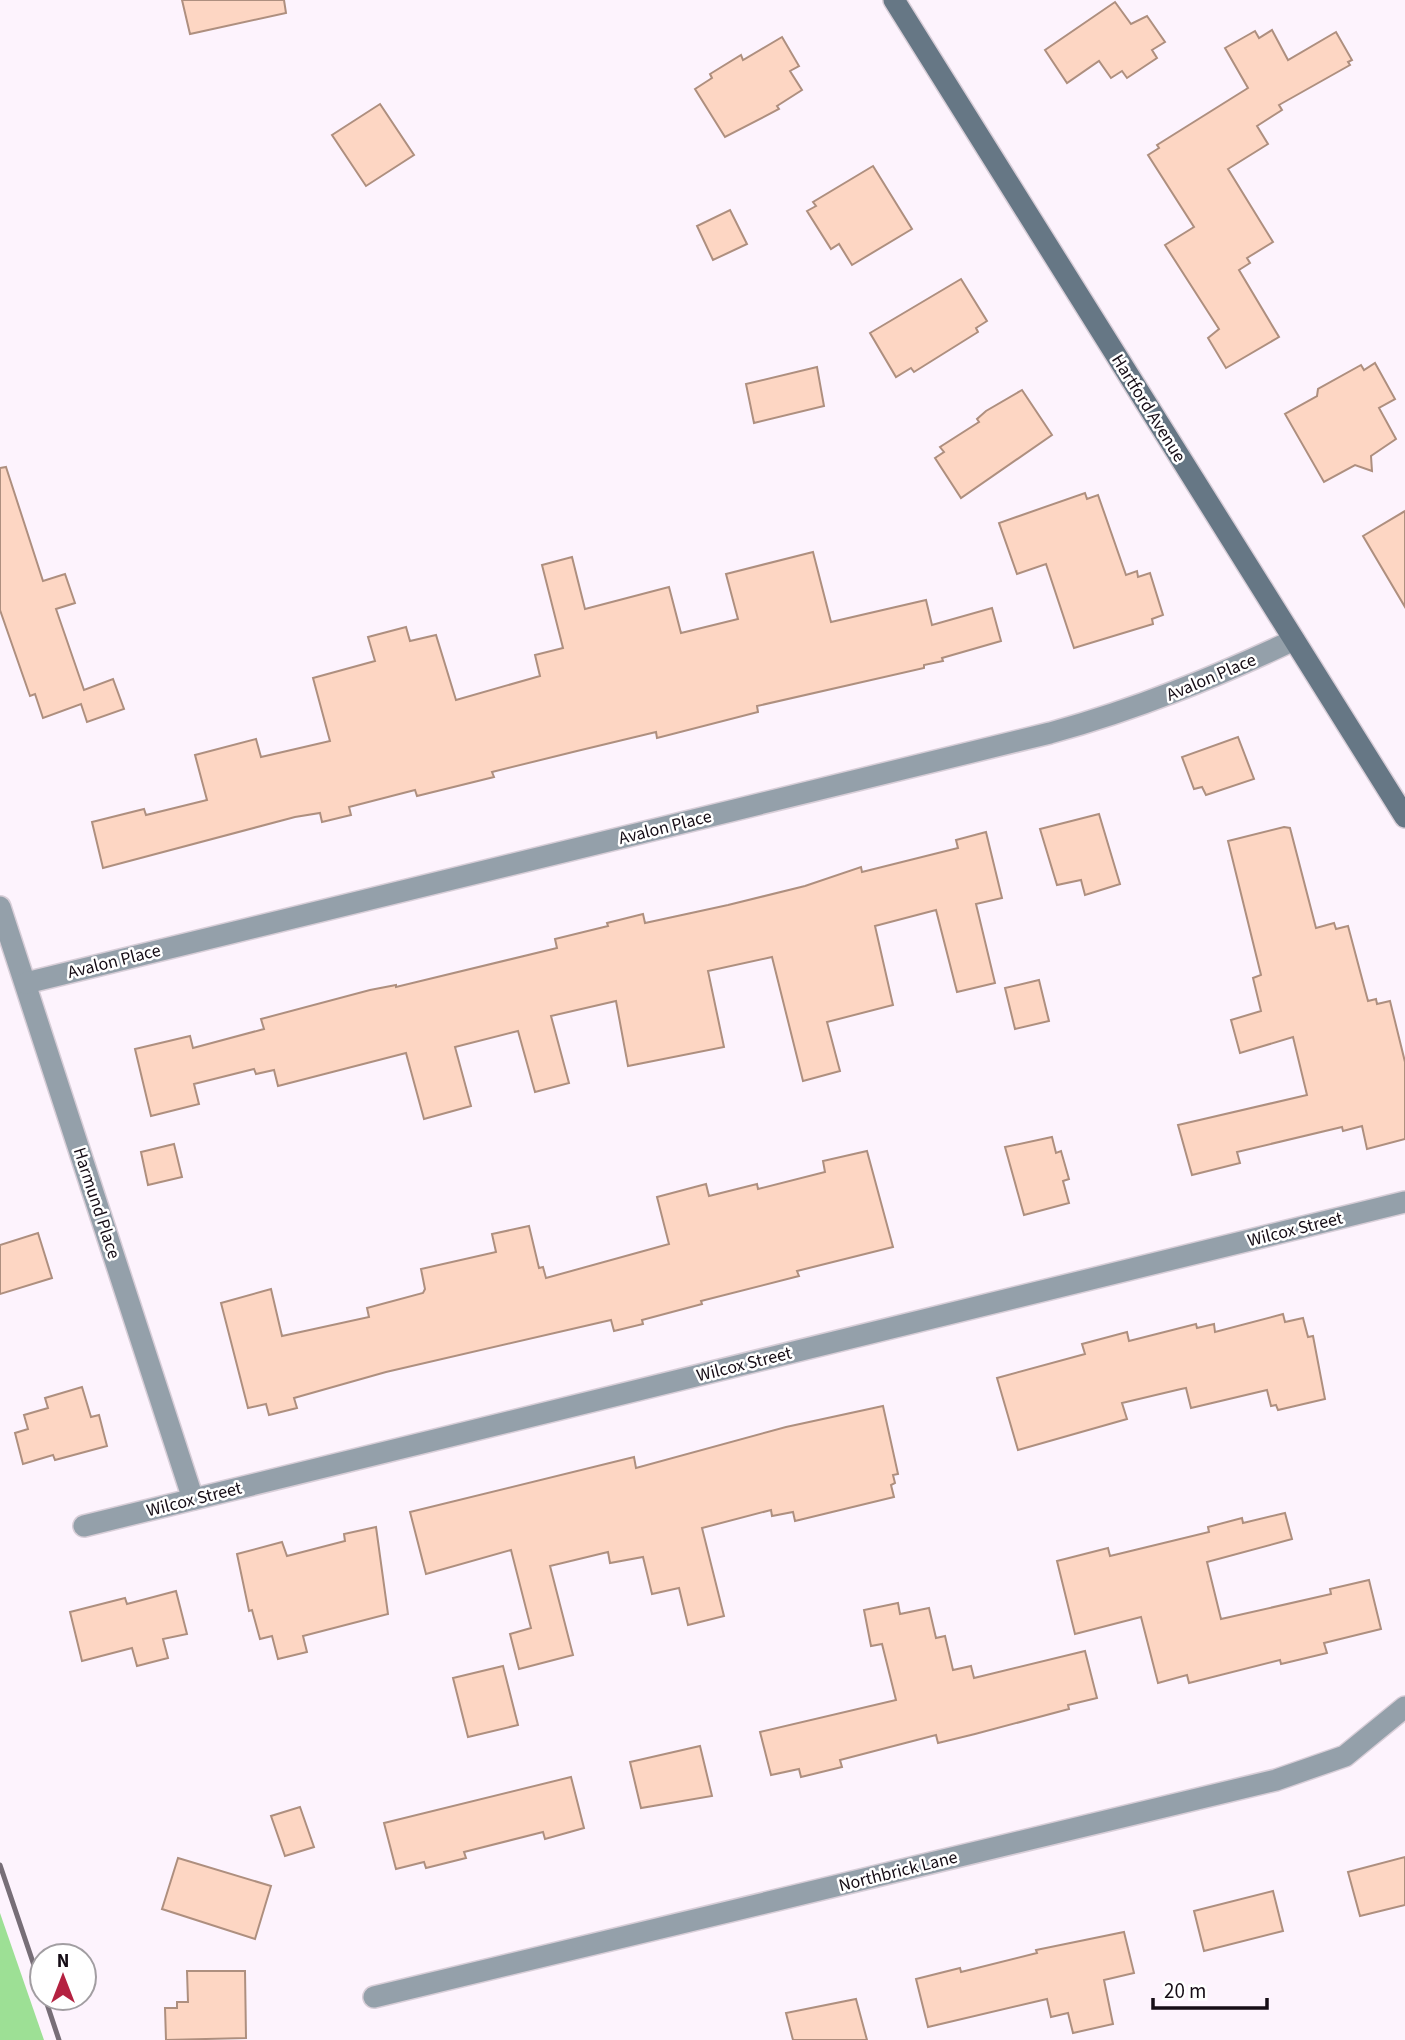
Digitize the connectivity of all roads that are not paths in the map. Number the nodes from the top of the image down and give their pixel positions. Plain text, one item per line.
1 (894, 0) edge
2 (1294, 640) junction
3 (1405, 817) edge
4 (0, 907) edge
5 (26, 983) junction
6 (1405, 1202) edge
7 (193, 1499) junction
8 (84, 1526) dead end
9 (1405, 1707) edge
10 (374, 1997) dead end

1 - 2 street, Hartford Avenue
2 - 3 street, Hartford Avenue
2 - 5 street, Avalon Place
4 - 5 street, Harmund Place
5 - 7 street, Harmund Place
6 - 7 street, Wilcox Street
7 - 8 street, Wilcox Street
9 - 10 street, Northbrick Lane

